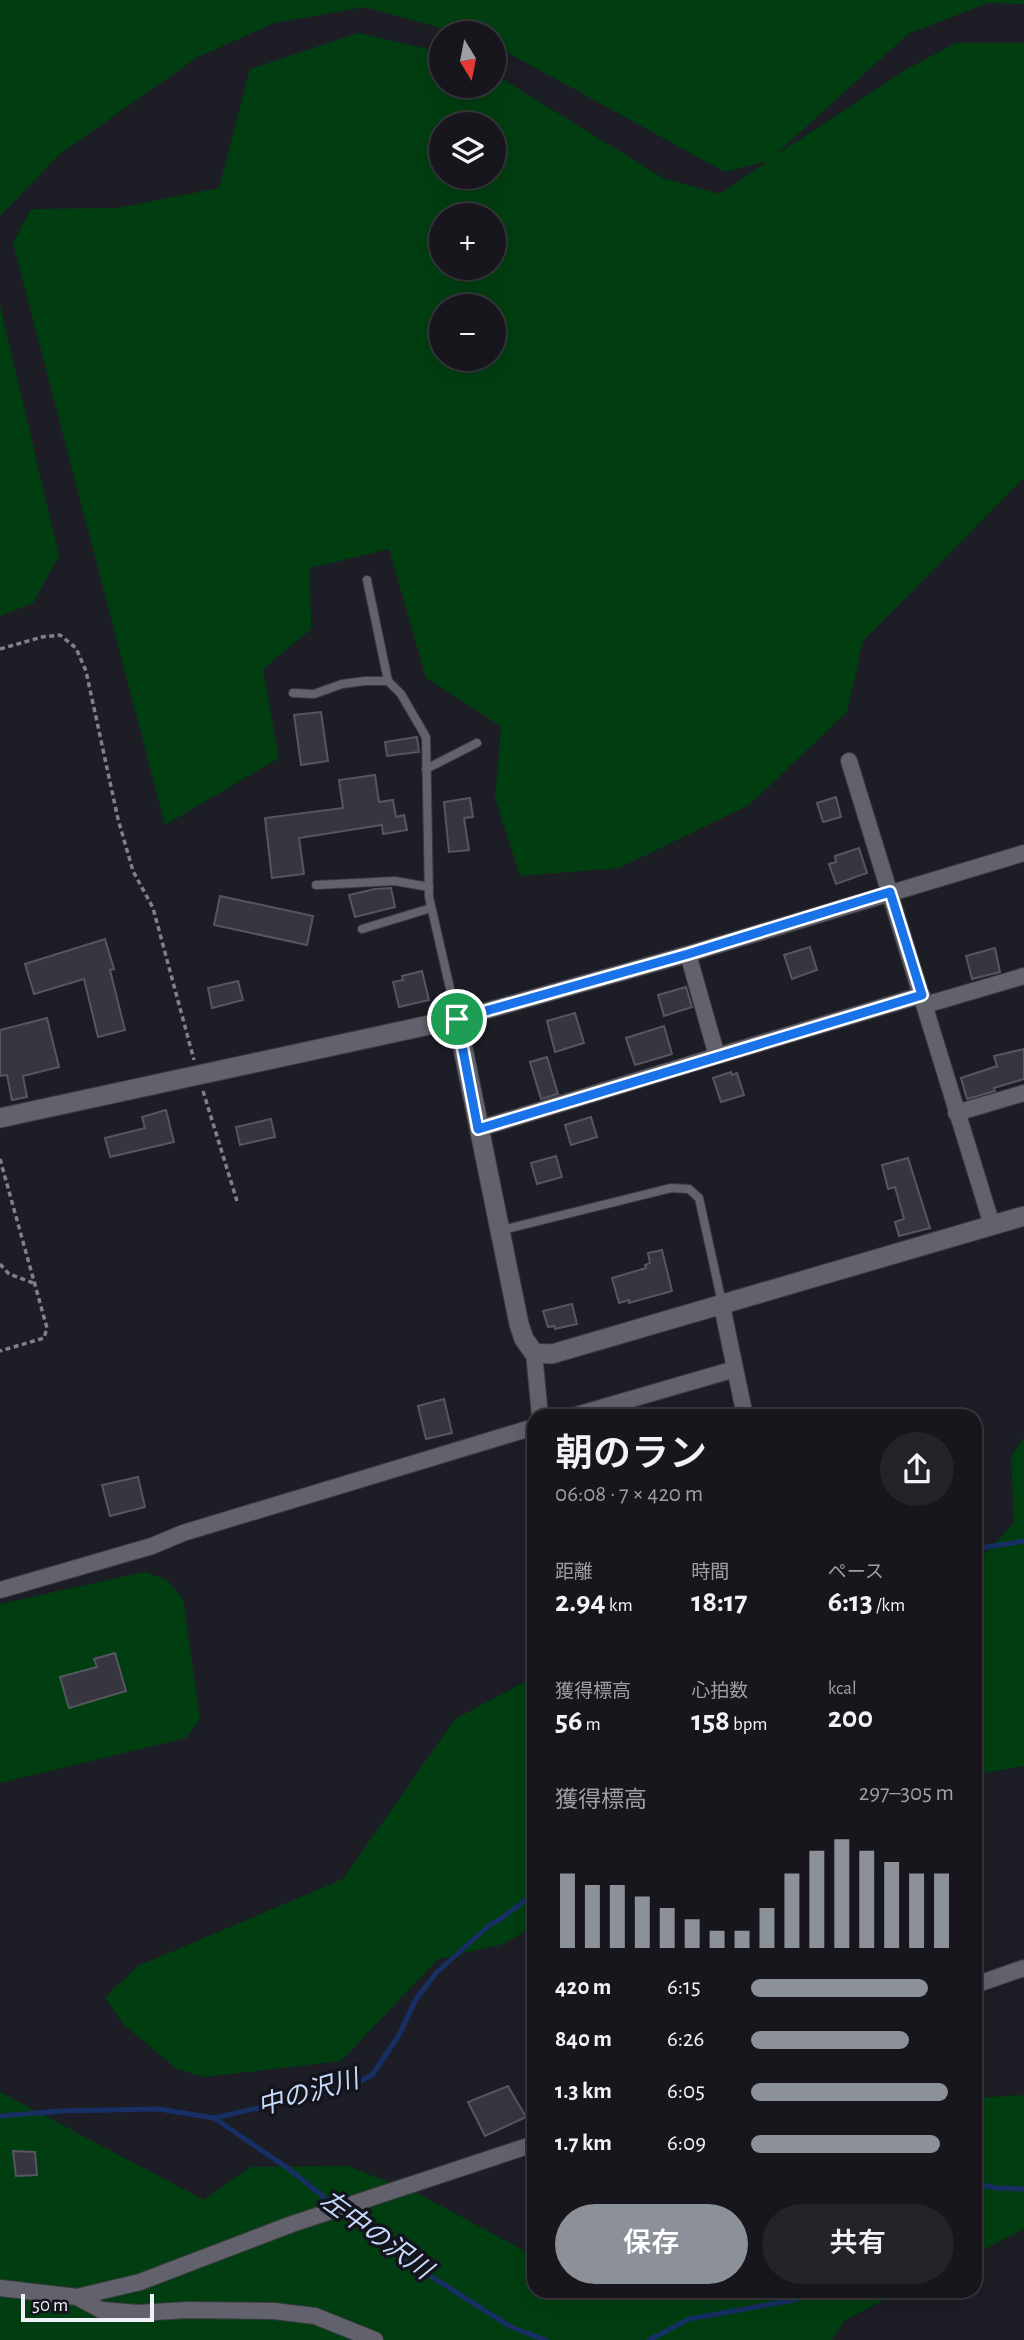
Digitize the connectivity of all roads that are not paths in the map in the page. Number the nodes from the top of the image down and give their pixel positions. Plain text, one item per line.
1 (366, 580) dead end
2 (388, 681) junction
3 (293, 693) dead end
4 (477, 743) dead end
5 (849, 761) dead end
6 (426, 769) junction
7 (1024, 853) edge
8 (316, 885) dead end
9 (429, 887) junction
10 (890, 892) junction
11 (431, 908) junction
12 (362, 929) dead end
13 (688, 954) junction
14 (1024, 976) edge
15 (923, 1000) junction
16 (457, 1019) junction
17 (717, 1056) junction
18 (1024, 1093) edge
19 (956, 1113) junction
20 (0, 1118) edge
21 (478, 1129) junction
22 (1024, 1216) edge
23 (992, 1225) junction
24 (499, 1231) junction
25 (722, 1306) junction
26 (534, 1353) junction
27 (735, 1369) junction
28 (539, 1409) edge
29 (597, 1409) edge
30 (744, 1409) edge
31 (527, 1429) edge
32 (0, 1590) edge
33 (1024, 1968) edge
34 (982, 1983) edge
35 (527, 2146) edge
36 (0, 2288) edge
37 (77, 2297) junction
38 (375, 2340) edge

1 - 2 lane
2 - 3 lane
2 - 6 lane
4 - 6 lane
5 - 10 street
6 - 9 lane
7 - 10 street
8 - 9 lane
9 - 11 lane
10 - 13 street
10 - 15 street
11 - 12 lane
11 - 16 lane
13 - 16 street
13 - 17 street
14 - 15 street
15 - 17 street
15 - 19 street
16 - 20 street
16 - 21 street
17 - 21 street
18 - 19 street
19 - 23 street
21 - 24 street
22 - 23 street
23 - 25 street
24 - 25 lane
24 - 26 street
25 - 26 street
25 - 27 street
26 - 28 street
27 - 29 street
27 - 30 street
31 - 32 street
33 - 34 street
35 - 37 street
36 - 37 street
37 - 38 street

